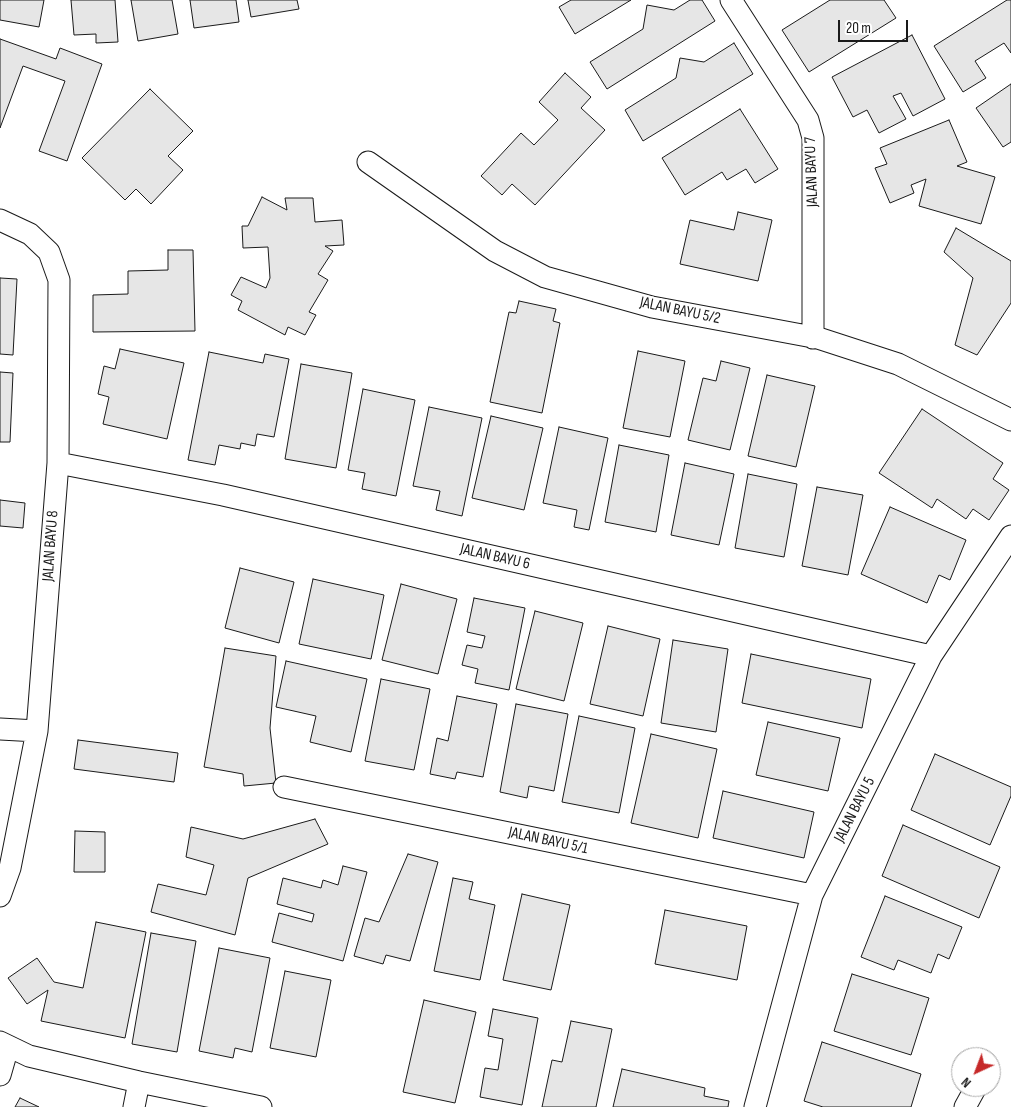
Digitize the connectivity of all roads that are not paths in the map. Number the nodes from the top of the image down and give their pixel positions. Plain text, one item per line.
1 (732, 0) edge
2 (368, 162) dead end
3 (0, 220) edge
4 (813, 338) junction
5 (1011, 420) edge
6 (58, 464) junction
7 (1011, 536) edge
8 (931, 656) junction
9 (0, 729) edge
10 (37, 731) junction
11 (284, 787) dead end
12 (812, 895) junction
13 (0, 896) edge
14 (4, 1045) edge
15 (0, 1075) edge
16 (139, 1082) junction
17 (134, 1107) edge
18 (261, 1107) edge
19 (755, 1107) edge

1 - 4 street, JALAN BAYU 7
2 - 4 street, JALAN BAYU 5/2
3 - 6 street, JALAN BAYU 8
4 - 5 street, JALAN BAYU 5/2
6 - 8 street, JALAN BAYU 6
6 - 10 street, JALAN BAYU 8
7 - 8 street, JALAN BAYU 5
8 - 12 street, JALAN BAYU 5
9 - 10 street
10 - 13 street, JALAN BAYU 8
11 - 12 street, JALAN BAYU 5/1
12 - 19 street, JALAN BAYU 5
14 - 15 street
14 - 16 street
16 - 17 street
16 - 18 street

